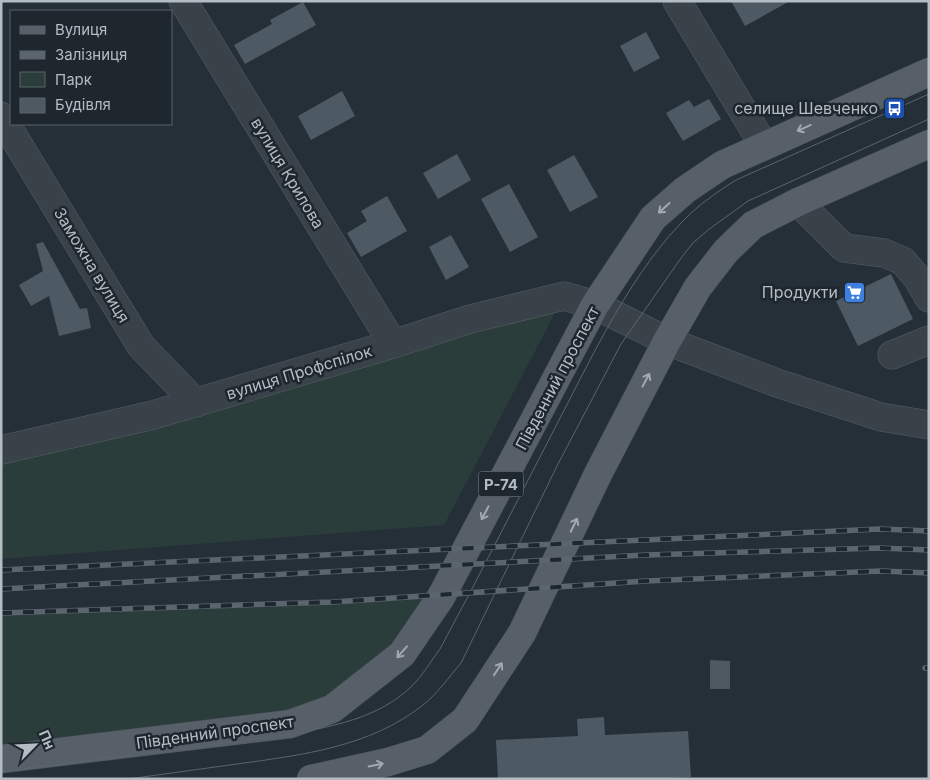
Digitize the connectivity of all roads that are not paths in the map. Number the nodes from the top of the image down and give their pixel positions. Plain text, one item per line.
1 (183, 1) edge
2 (678, 1) edge
3 (929, 72) edge
4 (1, 116) edge
5 (929, 144) edge
6 (764, 146) junction
7 (798, 202) junction
8 (929, 298) edge
9 (595, 305) junction
10 (929, 340) edge
11 (668, 341) junction
12 (392, 344) junction
13 (892, 355) dead end
14 (196, 403) junction
15 (929, 425) edge
16 (1, 450) edge
17 (1, 759) edge
18 (311, 779) edge

1 - 12 street, вулиця Крилова
2 - 6 street
3 -> 6 main road, Південний проспект / Р-74
4 - 14 street, Заможна вулиця
5 - 7 main road
6 -> 9 main road, Південний проспект / Р-74
7 - 8 street
7 - 11 main road
9 - 11 street, вулиця Профспілок
9 - 12 street, вулиця Профспілок
9 -> 17 main road, Південний проспект / Р-74
10 - 13 street
11 - 15 street, вулиця Профспілок
18 -> 11 main road
12 - 14 street, вулиця Профспілок
14 - 16 street, вулиця Профспілок

